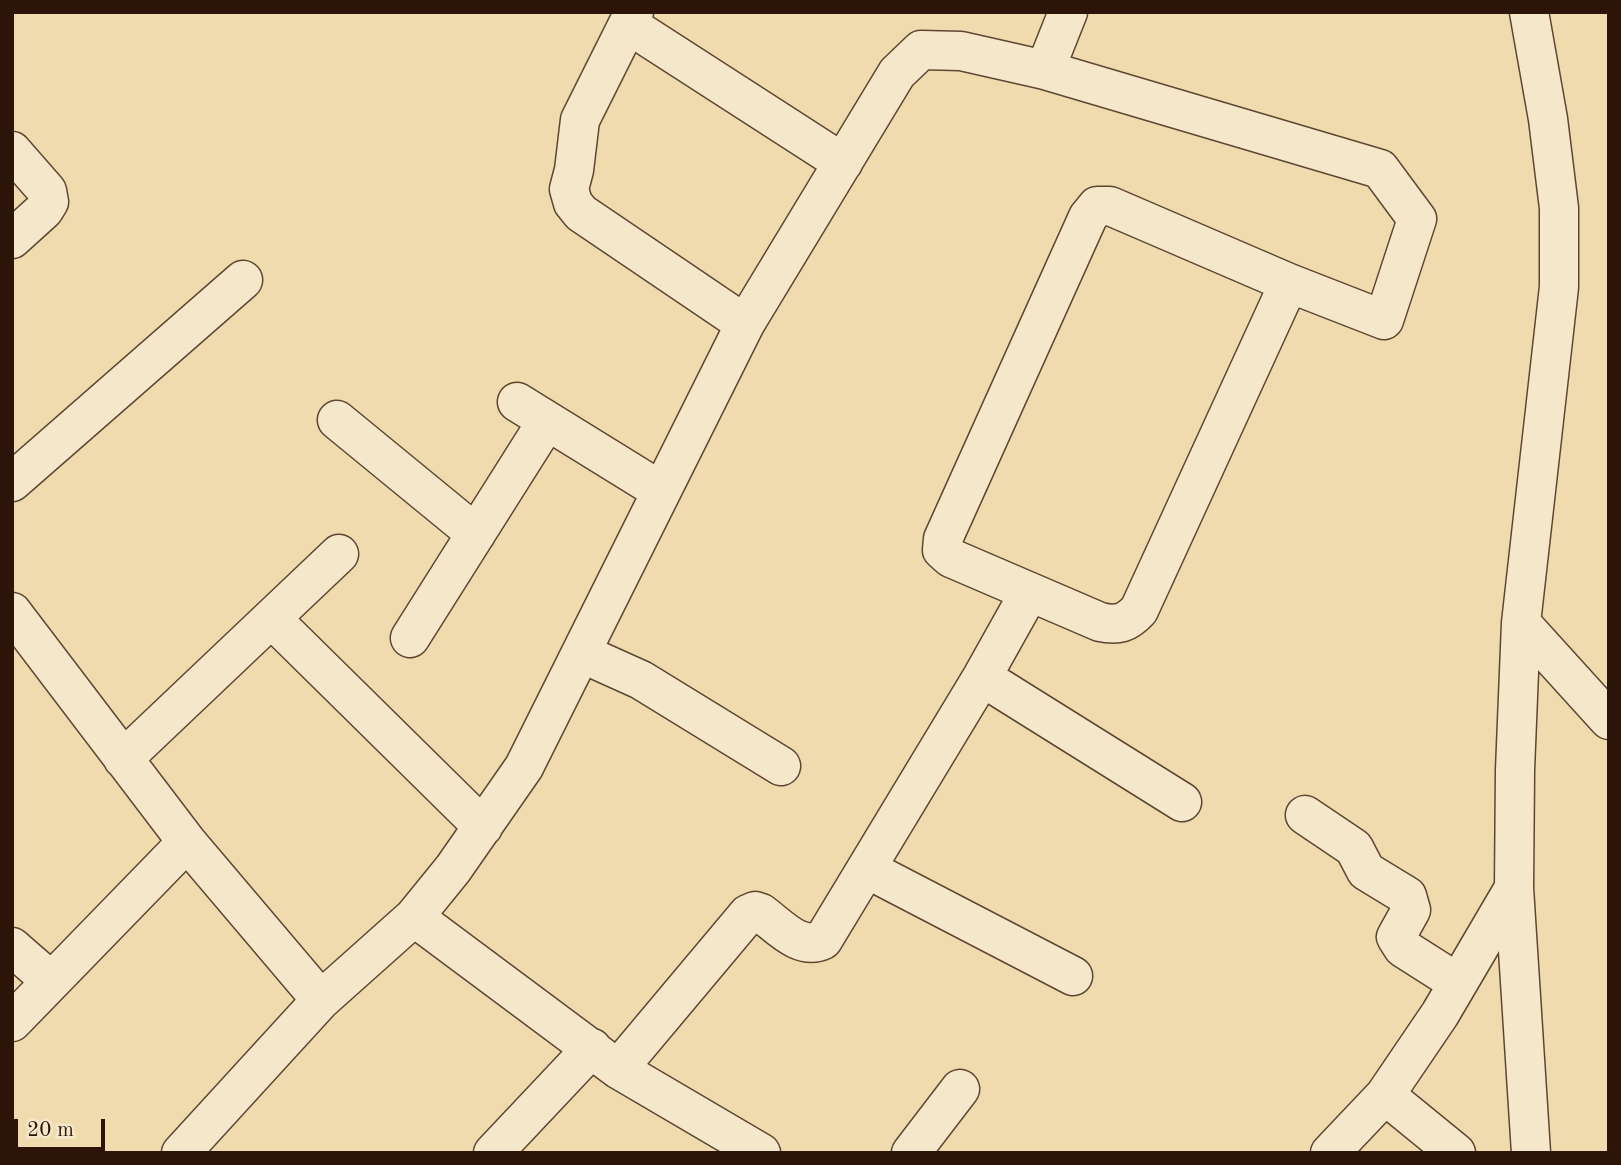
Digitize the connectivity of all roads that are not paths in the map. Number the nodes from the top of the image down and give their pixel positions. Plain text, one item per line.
1 (1068, 12) edge
2 (1529, 12) edge
3 (631, 19) edge
4 (1045, 70) junction
5 (12, 151) edge
6 (843, 163) junction
7 (12, 239) edge
8 (243, 280) dead end
9 (1289, 284) junction
10 (745, 324) junction
11 (337, 420) dead end
12 (12, 482) edge
13 (661, 491) junction
14 (476, 534) junction
15 (339, 554) dead end
16 (1030, 593) junction
17 (12, 612) edge
18 (272, 619) junction
19 (1521, 623) junction
20 (410, 638) dead end
21 (581, 653) junction
22 (982, 677) junction
23 (1609, 720) edge
24 (123, 759) junction
25 (781, 766) dead end
26 (1182, 802) dead end
27 (1305, 815) dead end
28 (483, 827) junction
29 (187, 842) junction
30 (867, 869) junction
31 (1514, 888) junction
32 (414, 917) junction
33 (12, 947) edge
34 (1073, 976) dead end
35 (51, 981) junction
36 (1458, 983) junction
37 (321, 1000) junction
38 (12, 1022) edge
39 (605, 1059) junction
40 (960, 1089) dead end
41 (1385, 1095) junction
42 (181, 1153) edge
43 (493, 1153) edge
44 (761, 1153) edge
45 (911, 1153) edge
46 (1330, 1153) edge
47 (1456, 1153) edge
48 (1531, 1153) edge

1 - 4 street
2 - 19 street
3 - 6 street
3 - 10 street
4 - 6 street
4 - 9 street
5 - 7 street
6 - 10 street
8 - 12 street
9 - 16 street
9 - 16 street
10 - 13 street
11 - 14 street
13 - 14 street
13 - 21 street
14 - 20 street
15 - 18 street
16 - 22 street
17 - 24 street
18 - 24 street
18 - 28 street
19 - 23 street
19 - 31 street
21 - 25 street
21 - 28 street
22 - 26 street
22 - 30 street
24 - 29 street
27 - 36 street
28 - 32 street
29 - 35 street
29 - 37 street
30 - 34 street
30 - 39 street
31 - 36 street
31 - 48 street
32 - 37 street
32 - 39 street
33 - 35 street
35 - 38 street
36 - 41 street
37 - 42 street
39 - 43 street
39 - 44 street
40 - 45 street
41 - 46 street
41 - 47 street

